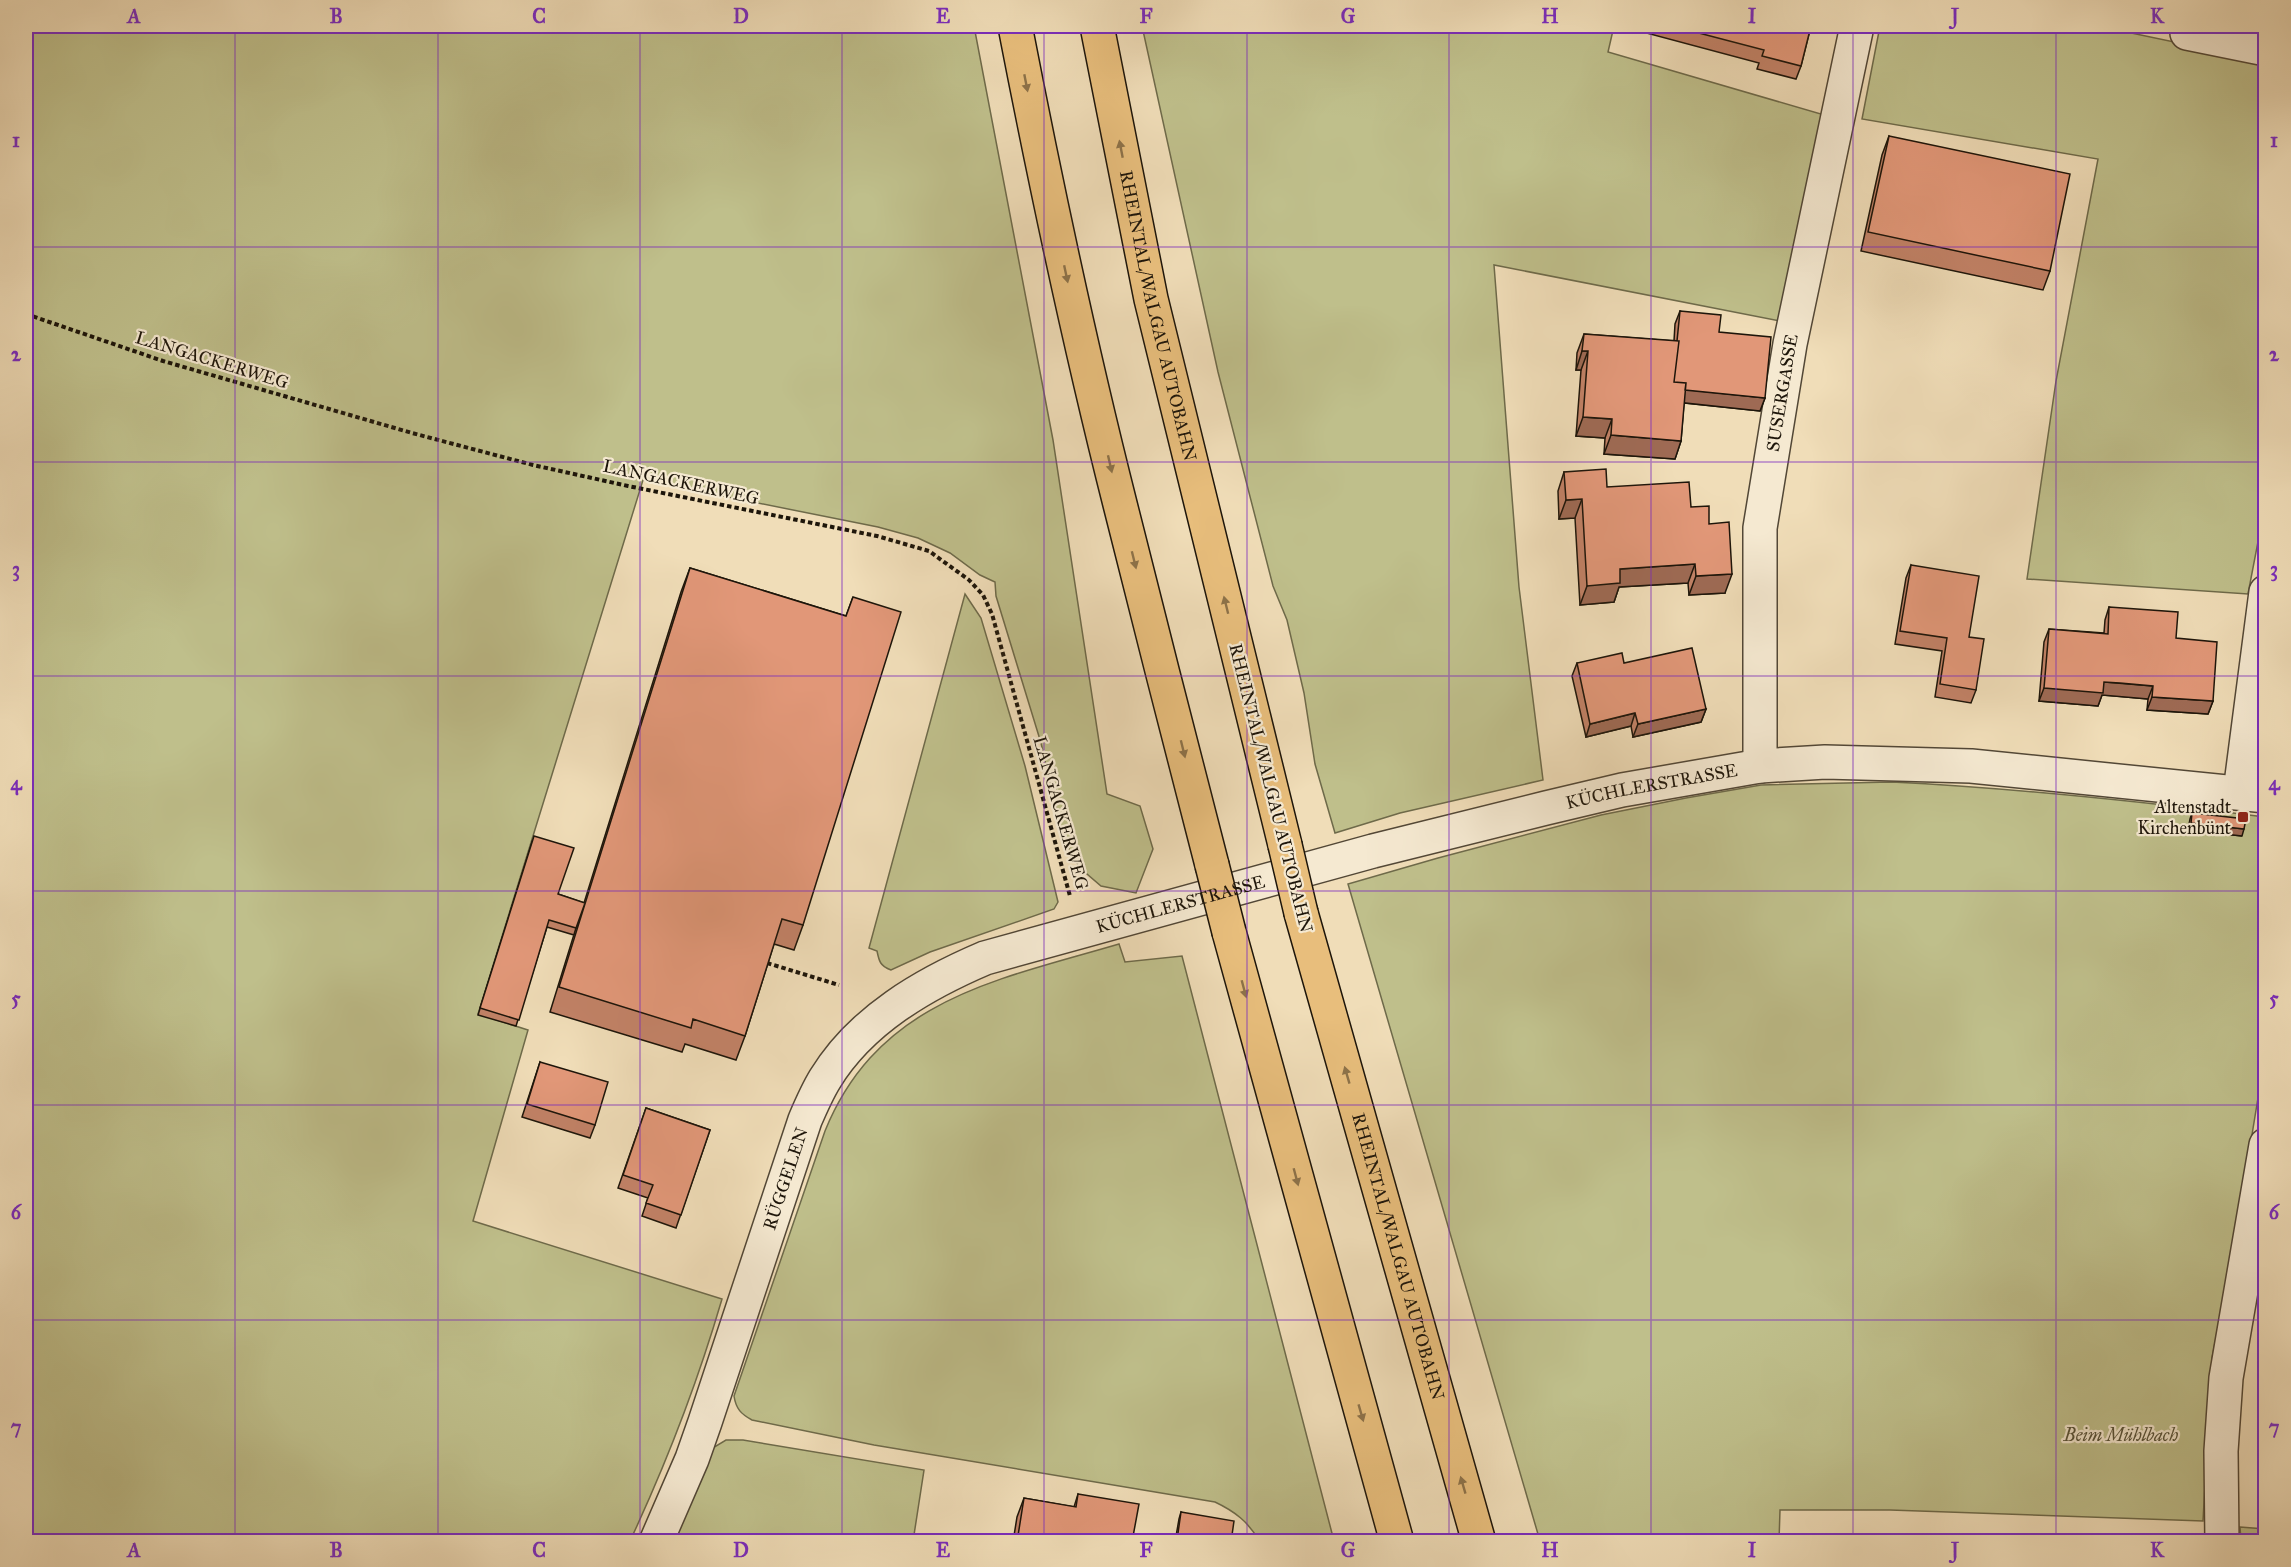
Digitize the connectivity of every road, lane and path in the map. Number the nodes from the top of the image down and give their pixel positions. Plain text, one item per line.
1 (1015, 26) edge
2 (1097, 26) edge
3 (1857, 26) edge
4 (2187, 33) dead end
5 (2265, 49) edge
6 (26, 315) edge
7 (2265, 592) edge
8 (1760, 766) junction
9 (2253, 794) edge
10 (1067, 935) junction
11 (767, 963) edge
12 (839, 985) dead end
13 (2265, 1146) edge
14 (656, 1542) edge
15 (1397, 1542) edge
16 (1479, 1542) edge
17 (2222, 1542) edge

1 -> 15 highway, bridge
16 -> 2 highway, RHEINTAL/WALGAU AUTOBAHN, bridge
3 - 8 street, SUSERGASSE
4 - 5 street
6 - 10 path, LANGACKERWEG
7 - 9 street
8 - 9 street, KÜCHLERSTRASSE
8 - 10 street, KÜCHLERSTRASSE
10 - 14 street, RÜGGELEN
11 - 12 path
13 - 17 street

